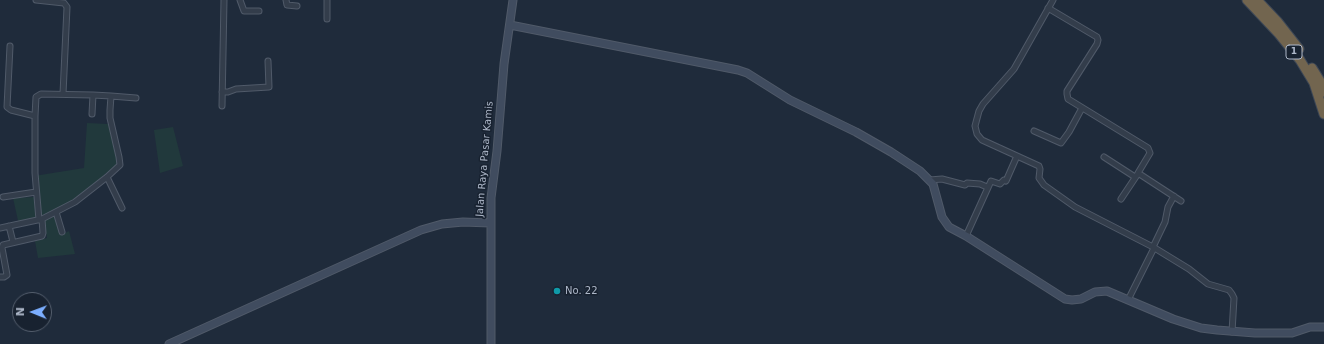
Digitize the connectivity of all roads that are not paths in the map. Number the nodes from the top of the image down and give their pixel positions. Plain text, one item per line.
1 (36, 0) edge
2 (224, 0) edge
3 (240, 0) edge
4 (286, 0) edge
5 (327, 0) edge
6 (513, 0) edge
7 (1053, 0) edge
8 (1248, 0) edge
9 (1257, 0) edge
10 (298, 6) dead end
11 (1048, 8) junction
12 (259, 11) dead end
13 (327, 18) dead end
14 (1274, 23) junction
15 (510, 25) junction
16 (10, 46) dead end
17 (268, 61) dead end
18 (222, 92) junction
19 (1324, 92) edge
20 (63, 94) junction
21 (93, 95) junction
22 (111, 96) junction
23 (136, 98) dead end
24 (222, 106) dead end
25 (1082, 108) junction
26 (92, 114) dead end
27 (1324, 114) edge
28 (35, 116) junction
29 (1034, 131) dead end
30 (1017, 156) junction
31 (1104, 157) dead end
32 (1137, 175) junction
33 (107, 177) junction
34 (930, 180) junction
35 (987, 187) junction
36 (36, 192) junction
37 (1174, 196) junction
38 (3, 197) dead end
39 (1121, 199) dead end
40 (1181, 201) dead end
41 (122, 208) dead end
42 (56, 212) junction
43 (40, 220) junction
44 (490, 223) junction
45 (9, 226) junction
46 (0, 228) edge
47 (62, 232) dead end
48 (966, 236) junction
49 (13, 242) junction
50 (1154, 248) junction
51 (0, 277) edge
52 (1128, 300) junction
53 (1324, 327) edge
54 (1232, 332) junction
55 (169, 344) edge
56 (491, 344) edge

1 - 20 street
2 - 18 street
3 - 12 street
4 - 10 street
5 - 13 street
6 - 15 street, Jalan Raya Pasar Kamis
7 - 11 street
8 - 14 highway, 1
9 - 14 highway, 1
11 - 25 street
11 - 30 street
14 - 19 highway, 1
14 - 27 highway, 1
15 - 34 street
15 - 44 street, Jalan Raya Pasar Kamis
16 - 28 street
17 - 18 street
18 - 24 street
20 - 21 street
20 - 28 street
21 - 22 street
21 - 26 street
22 - 23 street
22 - 33 street
25 - 29 street
25 - 32 street
28 - 36 street
30 - 35 street
30 - 50 street
31 - 32 street
32 - 37 street
32 - 39 street
33 - 41 street
33 - 42 street
34 - 35 street
34 - 48 street
35 - 48 street
36 - 38 street
36 - 43 street
37 - 40 street
37 - 50 street
42 - 43 street
42 - 47 street
43 - 45 street
43 - 49 street
44 - 55 street
44 - 56 street, Jalan Raya Pasar Kamis
45 - 46 street
45 - 49 street
48 - 52 street
49 - 51 street
50 - 52 street
50 - 54 street
52 - 54 street
53 - 54 street

